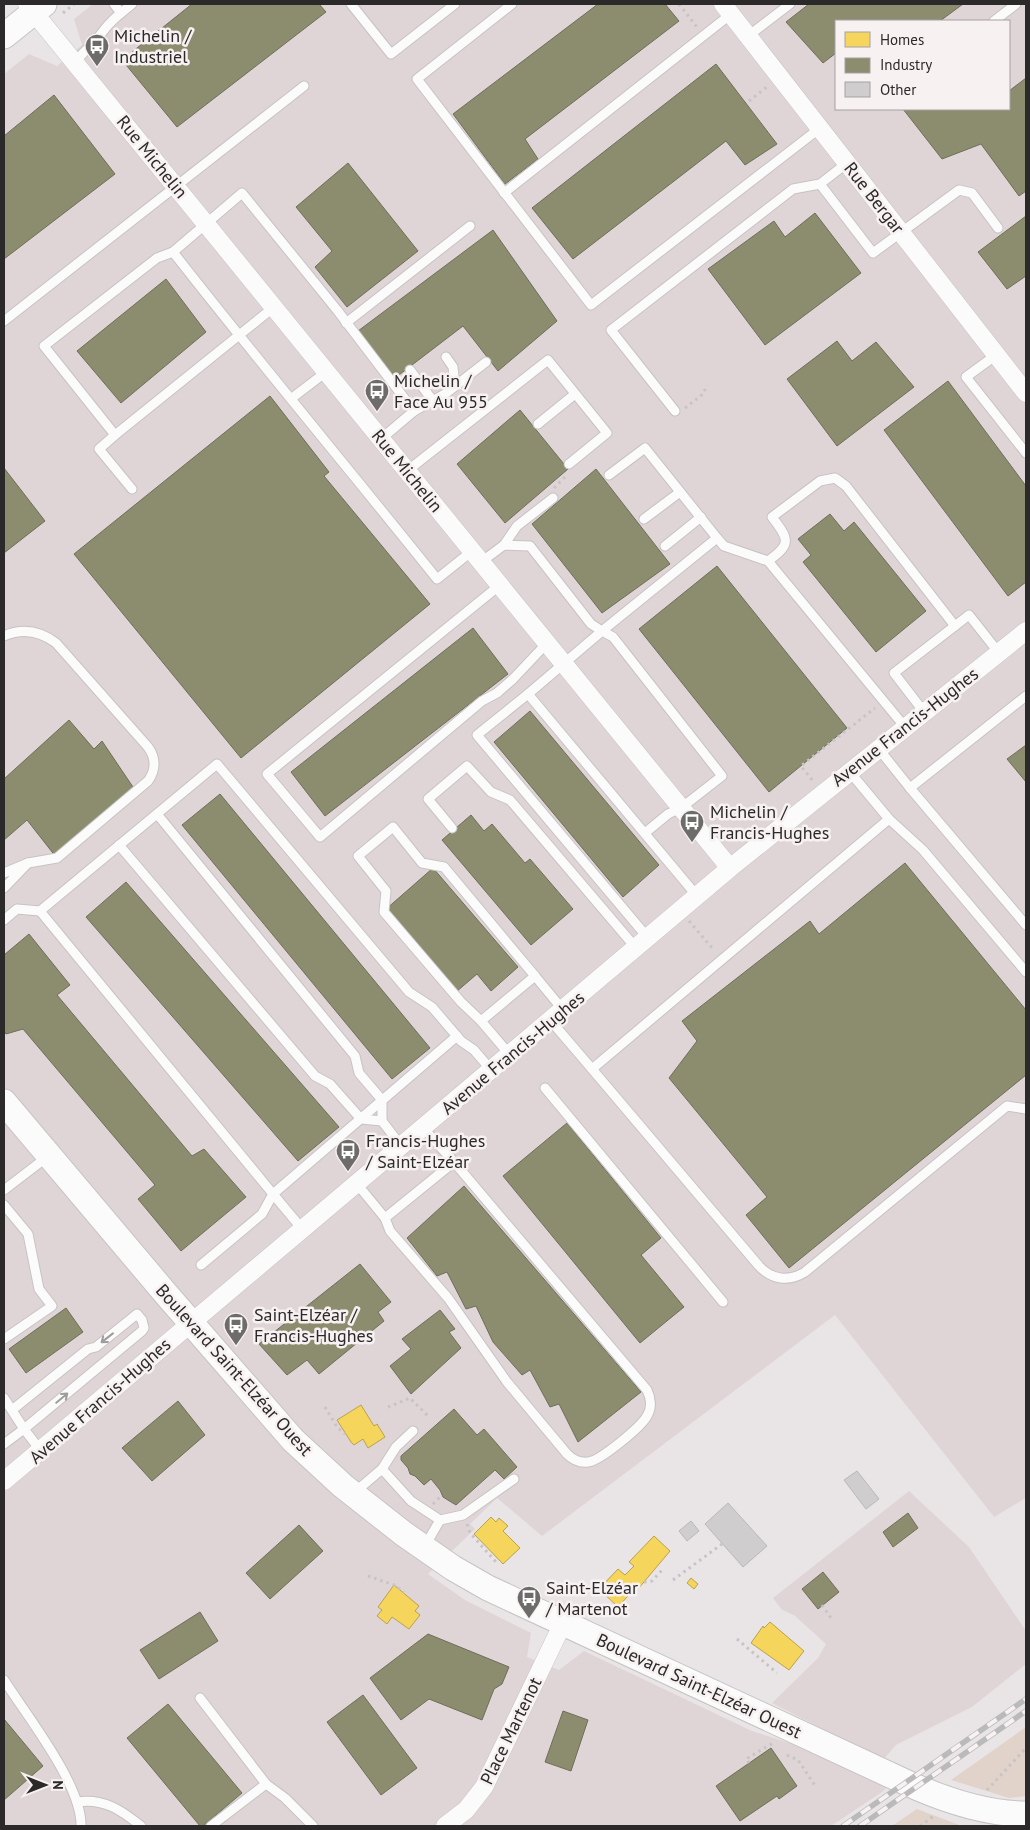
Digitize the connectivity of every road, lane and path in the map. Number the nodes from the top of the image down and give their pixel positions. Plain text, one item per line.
1 (74, 4) edge
2 (114, 4) edge
3 (132, 4) edge
4 (351, 4) edge
5 (455, 4) edge
6 (512, 4) edge
7 (680, 4) edge
8 (790, 4) edge
9 (1016, 4) edge
10 (42, 8) edge
11 (727, 9) edge
12 (121, 13) junction
13 (995, 20) edge
14 (700, 30) dead end
15 (4, 36) edge
16 (748, 36) junction
17 (76, 62) junction
18 (304, 86) dead end
19 (768, 86) dead end
20 (748, 100) dead end
21 (820, 128) junction
22 (846, 163) junction
23 (820, 184) junction
24 (175, 186) junction
25 (504, 193) junction
26 (206, 224) junction
27 (470, 226) dead end
28 (998, 228) dead end
29 (901, 232) junction
30 (173, 252) junction
31 (274, 307) junction
32 (4, 321) edge
33 (346, 323) junction
34 (238, 335) junction
35 (996, 355) junction
36 (446, 357) dead end
37 (486, 362) dead end
38 (410, 370) dead end
39 (326, 372) junction
40 (707, 385) dead end
41 (455, 386) junction
42 (1026, 393) edge
43 (575, 394) junction
44 (292, 398) junction
45 (433, 401) junction
46 (414, 410) junction
47 (674, 411) joint
48 (538, 424) dead end
49 (115, 435) junction
50 (381, 439) junction
51 (1026, 453) edge
52 (572, 461) joint
53 (407, 471) junction
54 (609, 475) dead end
55 (132, 489) dead end
56 (680, 492) junction
57 (553, 498) joint
58 (701, 517) junction
59 (644, 519) dead end
60 (717, 538) junction
61 (504, 545) junction
62 (665, 546) dead end
63 (477, 557) junction
64 (768, 561) junction
65 (500, 586) junction
66 (955, 626) junction
67 (602, 631) junction
68 (1026, 631) edge
69 (4, 636) edge
70 (547, 643) junction
71 (998, 653) junction
72 (563, 663) junction
73 (528, 694) junction
74 (1026, 696) edge
75 (883, 702) junction
76 (924, 712) junction
77 (905, 727) junction
78 (878, 748) junction
79 (849, 771) junction
80 (812, 780) dead end
81 (910, 788) junction
82 (681, 808) junction
83 (157, 814) junction
84 (888, 819) junction
85 (452, 828) dead end
86 (644, 833) junction
87 (119, 845) junction
88 (28, 863) junction
89 (730, 868) junction
90 (4, 873) edge
91 (4, 888) edge
92 (698, 896) junction
93 (40, 911) junction
94 (4, 920) edge
95 (689, 920) dead end
96 (1026, 925) edge
97 (642, 943) junction
98 (713, 949) dead end
99 (1026, 972) edge
100 (535, 976) junction
101 (557, 1015) junction
102 (481, 1021) junction
103 (457, 1036) junction
104 (510, 1055) junction
105 (592, 1069) junction
106 (492, 1071) junction
107 (545, 1088) dead end
108 (382, 1100) junction
109 (4, 1102) edge
110 (1026, 1109) edge
111 (361, 1118) junction
112 (382, 1121) junction
113 (424, 1129) junction
114 (402, 1146) junction
115 (49, 1156) junction
116 (454, 1162) junction
117 (357, 1184) junction
118 (4, 1190) edge
119 (273, 1194) junction
120 (4, 1205) edge
121 (385, 1218) junction
122 (303, 1230) junction
123 (201, 1266) dead end
124 (723, 1302) dead end
125 (192, 1323) junction
126 (4, 1339) edge
127 (4, 1398) edge
128 (388, 1407) dead end
129 (325, 1408) dead end
130 (12, 1410) junction
131 (429, 1417) dead end
132 (24, 1429) junction
133 (413, 1430) dead end
134 (345, 1434) dead end
135 (4, 1444) edge
136 (41, 1451) junction
137 (382, 1469) junction
138 (514, 1479) dead end
139 (4, 1481) edge
140 (353, 1494) junction
141 (440, 1520) junction
142 (470, 1533) dead end
143 (722, 1544) dead end
144 (424, 1548) junction
145 (496, 1562) dead end
146 (663, 1570) dead end
147 (368, 1576) dead end
148 (674, 1580) dead end
149 (644, 1582) dead end
150 (404, 1592) dead end
151 (822, 1606) dead end
152 (831, 1618) dead end
153 (563, 1623) junction
154 (736, 1639) dead end
155 (762, 1652) dead end
156 (758, 1657) junction
157 (778, 1673) dead end
158 (4, 1680) edge
159 (200, 1698) dead end
160 (769, 1744) dead end
161 (1026, 1748) edge
162 (787, 1755) dead end
163 (749, 1763) dead end
164 (266, 1784) junction
165 (816, 1787) dead end
166 (980, 1796) dead end
167 (77, 1802) junction
168 (939, 1812) dead end
169 (1026, 1814) edge
170 (81, 1826) edge
171 (141, 1826) edge
172 (211, 1826) edge
173 (313, 1826) edge
174 (445, 1826) edge
175 (920, 1826) edge

1 - 10 path
2 - 12 lane
3 - 12 lane
4 - 5 lane
6 - 25 lane
7 - 14 path
8 - 16 lane
9 - 13 lane
10 - 15 street
10 - 17 street, Rue Michelin
11 - 16 street, Rue Bergar
11 - 25 lane
12 - 17 lane
16 - 21 street, Rue Bergar
17 - 24 street, Rue Michelin
18 - 24 lane
19 - 20 path
21 - 22 street, Rue Bergar
21 - 25 lane
22 - 23 lane
22 - 29 street, Rue Bergar
23 - 29 lane
23 - 47 lane
24 - 26 street, Rue Michelin
24 - 32 lane
26 - 30 lane
26 - 31 street, Rue Michelin
26 - 33 lane
27 - 33 lane
28 - 29 lane
29 - 35 street, Rue Bergar
30 - 34 lane
30 - 49 lane
31 - 34 lane
31 - 39 street, Rue Michelin
33 - 46 lane
34 - 44 lane
34 - 49 lane
35 - 42 street, Rue Bergar
35 - 51 lane
36 - 41 lane
37 - 41 lane
38 - 45 lane
39 - 44 lane
39 - 50 street, Rue Michelin
40 - 47 path
41 - 45 lane
43 - 48 lane
43 - 52 lane
43 - 53 lane
44 - 63 lane
45 - 46 lane
46 - 50 lane
49 - 55 lane
50 - 53 street, Rue Michelin
52 - 57 path
53 - 63 street, Rue Michelin
54 - 56 lane
56 - 58 lane
56 - 59 lane
57 - 61 lane
58 - 60 lane
58 - 62 lane
60 - 64 lane
60 - 67 lane
61 - 63 lane
61 - 67 lane
63 - 65 street, Rue Michelin
64 - 66 lane
64 - 75 lane
65 - 70 street, Rue Michelin
65 - 70 lane
66 - 71 lane
66 - 76 lane
67 - 72 lane
67 - 82 lane
68 - 71 street, Avenue Francis-Hughes
69 - 88 lane
70 - 72 street, Rue Michelin
71 - 76 street, Avenue Francis-Hughes
72 - 73 lane
72 - 82 street, Rue Michelin
73 - 86 lane
73 - 97 lane
74 - 81 lane
75 - 77 lane
75 - 80 path
76 - 77 street, Avenue Francis-Hughes
77 - 78 street, Avenue Francis-Hughes
78 - 79 street, Avenue Francis-Hughes
78 - 81 lane
79 - 84 lane
79 - 89 street, Avenue Francis-Hughes
81 - 96 lane
82 - 86 lane
82 - 89 street, Rue Michelin
83 - 87 lane
83 - 103 lane
83 - 108 lane
84 - 99 lane
84 - 105 lane
85 - 97 lane
86 - 92 lane
87 - 93 lane
87 - 111 lane
88 - 90 lane
88 - 91 lane
89 - 92 street, Avenue Francis-Hughes
92 - 97 street, Avenue Francis-Hughes
93 - 94 lane
93 - 119 lane
95 - 98 path
97 - 101 street, Avenue Francis-Hughes
100 - 101 lane
100 - 102 lane
100 - 102 lane
101 - 104 street, Avenue Francis-Hughes
101 - 105 lane
102 - 104 lane
103 - 106 lane
103 - 108 lane
104 - 106 street, Avenue Francis-Hughes
105 - 110 lane
106 - 113 street, Avenue Francis-Hughes
107 - 124 lane
108 - 111 lane
108 - 112 lane
109 - 115 street, Boulevard Saint-Elzéar Ouest
111 - 112 lane
111 - 119 lane
112 - 114 lane
113 - 114 street, Avenue Francis-Hughes
113 - 116 lane
114 - 117 street, Avenue Francis-Hughes
115 - 118 lane
115 - 125 street, Boulevard Saint-Elzéar Ouest
116 - 121 lane
116 - 121 lane
117 - 121 lane
117 - 122 street, Avenue Francis-Hughes
119 - 122 lane
119 - 123 lane
120 - 126 lane
122 - 125 street, Avenue Francis-Hughes
125 - 136 street, Avenue Francis-Hughes
125 - 140 street, Boulevard Saint-Elzéar Ouest
127 - 130 lane
128 - 131 path
129 - 134 path
130 - 132 lane
132 -> 130 lane
132 - 135 lane
132 - 136 lane
133 - 137 lane
136 - 139 street, Avenue Francis-Hughes
137 - 140 lane
137 - 141 lane
138 - 141 lane
140 - 144 street, Boulevard Saint-Elzéar Ouest
141 - 144 lane
142 - 145 path
143 - 148 path
144 - 153 street, Boulevard Saint-Elzéar Ouest
146 - 149 path
147 - 150 path
151 - 152 path
153 - 169 street, Boulevard Saint-Elzéar Ouest
153 - 174 street, Place Martenot
154 - 156 path
155 - 156 path
156 - 157 path
158 - 167 lane
159 - 164 lane
160 - 163 path
161 - 166 path
162 - 165 path
164 - 172 lane
164 - 173 lane
167 - 170 lane
167 - 171 lane
168 - 175 path

